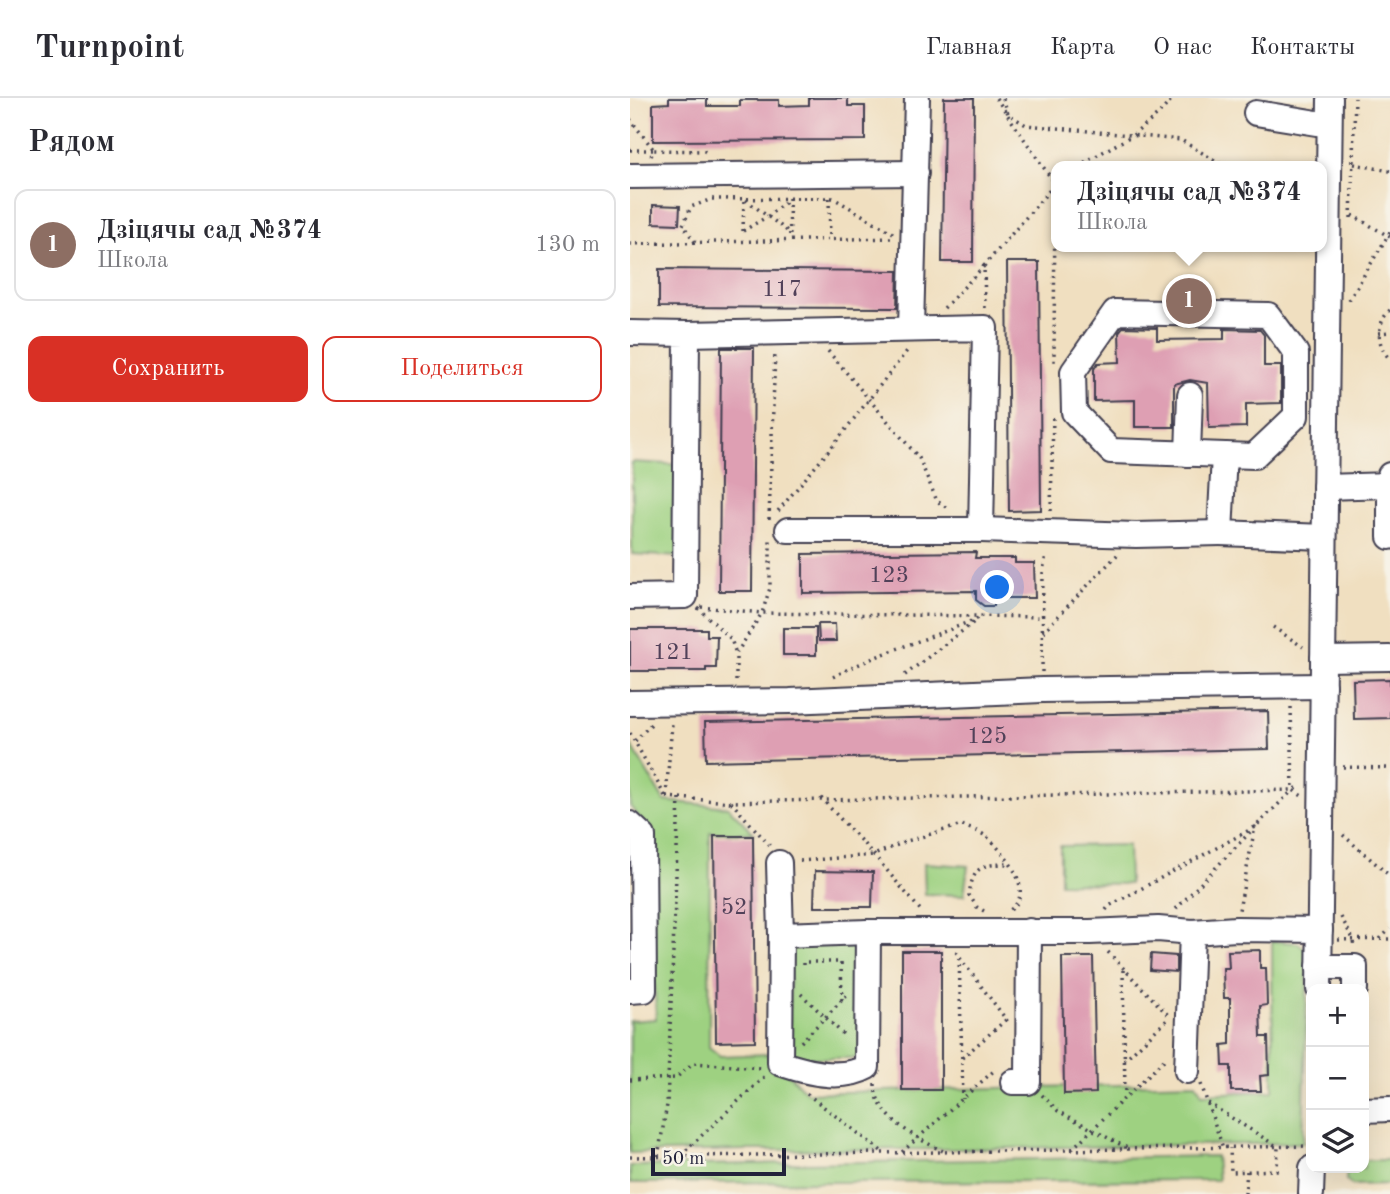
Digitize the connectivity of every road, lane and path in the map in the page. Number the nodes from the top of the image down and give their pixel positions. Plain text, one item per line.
1 (917, 98) edge
2 (996, 98) edge
3 (1003, 98) edge
4 (1173, 98) edge
5 (1329, 98) edge
6 (1256, 113) dead end
7 (1008, 114) junction
8 (630, 119) edge
9 (1329, 125) junction
10 (1133, 135) junction
11 (630, 150) edge
12 (1088, 161) edge
13 (1216, 161) edge
14 (1354, 164) dead end
15 (1390, 171) edge
16 (916, 173) junction
17 (630, 176) edge
18 (1051, 177) edge
19 (1051, 190) edge
20 (744, 198) junction
21 (789, 198) junction
22 (829, 198) junction
23 (1328, 203) junction
24 (768, 216) junction
25 (882, 227) junction
26 (790, 233) junction
27 (1389, 235) edge
28 (876, 239) junction
29 (790, 240) junction
30 (830, 240) junction
31 (695, 242) junction
32 (630, 244) edge
33 (1055, 252) edge
34 (984, 267) junction
35 (1346, 305) dead end
36 (1390, 310) edge
37 (985, 328) junction
38 (917, 329) junction
39 (775, 332) junction
40 (1390, 332) edge
41 (630, 333) edge
42 (1378, 333) junction
43 (687, 334) junction
44 (828, 351) dead end
45 (1390, 359) edge
46 (1054, 372) dead end
47 (1190, 395) dead end
48 (870, 400) junction
49 (1053, 412) dead end
50 (1188, 454) junction
51 (1224, 455) junction
52 (1390, 475) edge
53 (1389, 485) edge
54 (1325, 487) junction
55 (981, 530) junction
56 (779, 532) joint
57 (1050, 533) junction
58 (1220, 533) junction
59 (1136, 535) junction
60 (1324, 537) junction
61 (1390, 537) edge
62 (630, 597) edge
63 (762, 613) junction
64 (980, 617) junction
65 (1043, 617) junction
66 (1273, 626) dead end
67 (1042, 633) junction
68 (736, 654) junction
69 (1390, 658) edge
70 (1323, 659) junction
71 (736, 681) dead end
72 (824, 682) dead end
73 (1323, 686) junction
74 (1042, 690) junction
75 (875, 698) junction
76 (674, 701) junction
77 (630, 703) edge
78 (630, 733) edge
79 (1390, 768) edge
80 (1322, 777) junction
81 (1293, 790) junction
82 (666, 797) junction
83 (679, 798) junction
84 (821, 798) junction
85 (630, 824) edge
86 (1255, 827) junction
87 (1336, 829) dead end
88 (775, 854) joint
89 (874, 855) junction
90 (1009, 864) junction
91 (1390, 876) edge
92 (997, 923) junction
93 (1158, 929) junction
94 (1236, 929) junction
95 (1390, 929) edge
96 (868, 932) junction
97 (939, 932) junction
98 (1029, 932) junction
99 (1090, 932) junction
100 (1192, 932) junction
101 (780, 935) junction
102 (1320, 935) junction
103 (1380, 939) junction
104 (1390, 939) edge
105 (959, 956) junction
106 (1123, 968) junction
107 (803, 973) dead end
108 (868, 975) junction
109 (1319, 978) edge
110 (802, 984) dead end
111 (1355, 984) edge
112 (630, 991) edge
113 (802, 995) dead end
114 (842, 1000) junction
115 (1190, 1000) junction
116 (1028, 1001) junction
117 (1170, 1017) junction
118 (1006, 1019) junction
119 (1188, 1037) junction
120 (1026, 1043) junction
121 (962, 1058) junction
122 (1124, 1060) junction
123 (779, 1063) junction
124 (1194, 1072) joint
125 (667, 1079) junction
126 (630, 1080) edge
127 (875, 1082) dead end
128 (1013, 1082) dead end
129 (1038, 1090) dead end
130 (807, 1094) dead end
131 (1125, 1097) junction
132 (963, 1099) junction
133 (1207, 1102) junction
134 (1390, 1109) edge
135 (1369, 1110) edge
136 (1093, 1131) junction
137 (918, 1139) junction
138 (1306, 1146) edge
139 (1278, 1147) junction
140 (1223, 1148) junction
141 (1230, 1148) junction
142 (1129, 1149) junction
143 (1070, 1150) junction
144 (945, 1152) junction
145 (884, 1153) junction
146 (900, 1153) junction
147 (679, 1156) junction
148 (630, 1157) edge
149 (658, 1157) junction
150 (1247, 1171) junction
151 (1312, 1173) edge
152 (1245, 1194) edge
153 (1311, 1194) edge

1 - 16 lane
2 - 7 path
3 - 7 path
4 - 10 path
5 - 9 lane
6 - 9 lane
7 - 10 path
7 - 18 path
8 - 11 path
9 - 23 lane
10 - 12 path
10 - 13 path
14 - 15 path
16 - 17 lane
16 - 38 lane
19 - 34 path
20 - 21 path
20 - 24 path
20 - 24 path
20 - 31 path
21 - 22 path
21 - 24 path
21 - 26 path
22 - 25 path
22 - 30 path
23 - 27 path
23 - 54 lane
24 - 26 path
25 - 28 path
25 - 28 path
26 - 29 path
27 - 35 path
28 - 30 path
29 - 30 path
29 - 31 path
31 - 32 path
33 - 46 path
34 - 37 path
34 - 38 path
36 - 42 path
37 - 38 lane
37 - 55 lane
38 - 39 lane
38 - 48 path
39 - 43 lane
39 - 48 path
40 - 42 path
41 - 43 lane
42 - 45 path
43 - 62 lane
44 - 48 path
47 - 50 lane
48 - 55 path
49 - 57 path
50 - 51 lane
50 - 51 lane
51 - 58 lane
52 - 53 lane
53 - 54 lane
53 - 61 lane
54 - 60 lane
55 - 56 lane
55 - 57 lane
56 - 63 path
57 - 59 lane
57 - 65 path
58 - 59 lane
58 - 60 lane
59 - 67 path
60 - 70 lane
63 - 64 path
63 - 68 path
63 - 68 path
64 - 65 path
64 - 72 path
64 - 75 path
65 - 67 path
66 - 70 path
67 - 74 path
68 - 71 path
69 - 70 lane
70 - 73 lane
73 - 74 lane
73 - 80 lane
74 - 75 lane
75 - 76 lane
76 - 77 lane
76 - 82 path
78 - 82 path
79 - 80 path
80 - 81 path
80 - 102 lane
81 - 84 path
81 - 86 path
82 - 83 path
83 - 84 path
83 - 125 path
84 - 89 path
85 - 112 lane
86 - 93 path
86 - 94 path
86 - 99 path
87 - 91 path
88 - 89 path
88 - 101 lane
89 - 90 path
89 - 97 path
90 - 92 path
90 - 92 path
92 - 97 lane
92 - 98 lane
93 - 99 lane
93 - 100 lane
94 - 100 lane
94 - 102 lane
95 - 103 path
96 - 97 lane
96 - 101 lane
96 - 108 lane
97 - 105 path
98 - 99 lane
98 - 116 lane
99 - 106 path
100 - 115 lane
101 - 123 lane
102 - 103 path
102 - 109 lane
103 - 104 path
105 - 118 path
105 - 121 path
106 - 117 path
106 - 122 path
107 - 114 path
108 - 114 path
108 - 123 lane
109 - 111 lane
110 - 113 path
114 - 123 path
115 - 117 path
115 - 119 lane
116 - 118 path
116 - 120 lane
117 - 122 path
118 - 120 path
118 - 121 path
119 - 124 lane
119 - 131 path
120 - 128 lane
120 - 132 path
121 - 132 path
122 - 131 path
124 - 133 path
125 - 126 path
125 - 147 path
125 - 149 path
127 - 137 path
129 - 136 path
130 - 145 path
131 - 136 path
132 - 137 path
133 - 139 path
133 - 140 path
134 - 135 lane
136 - 142 path
136 - 143 path
137 - 144 path
137 - 146 path
138 - 139 path
139 - 141 path
139 - 150 path
140 - 141 path
140 - 142 path
141 - 150 path
142 - 143 path
143 - 144 path
144 - 146 path
145 - 146 path
145 - 147 path
147 - 149 path
148 - 149 path
150 - 152 path
151 - 153 lane

